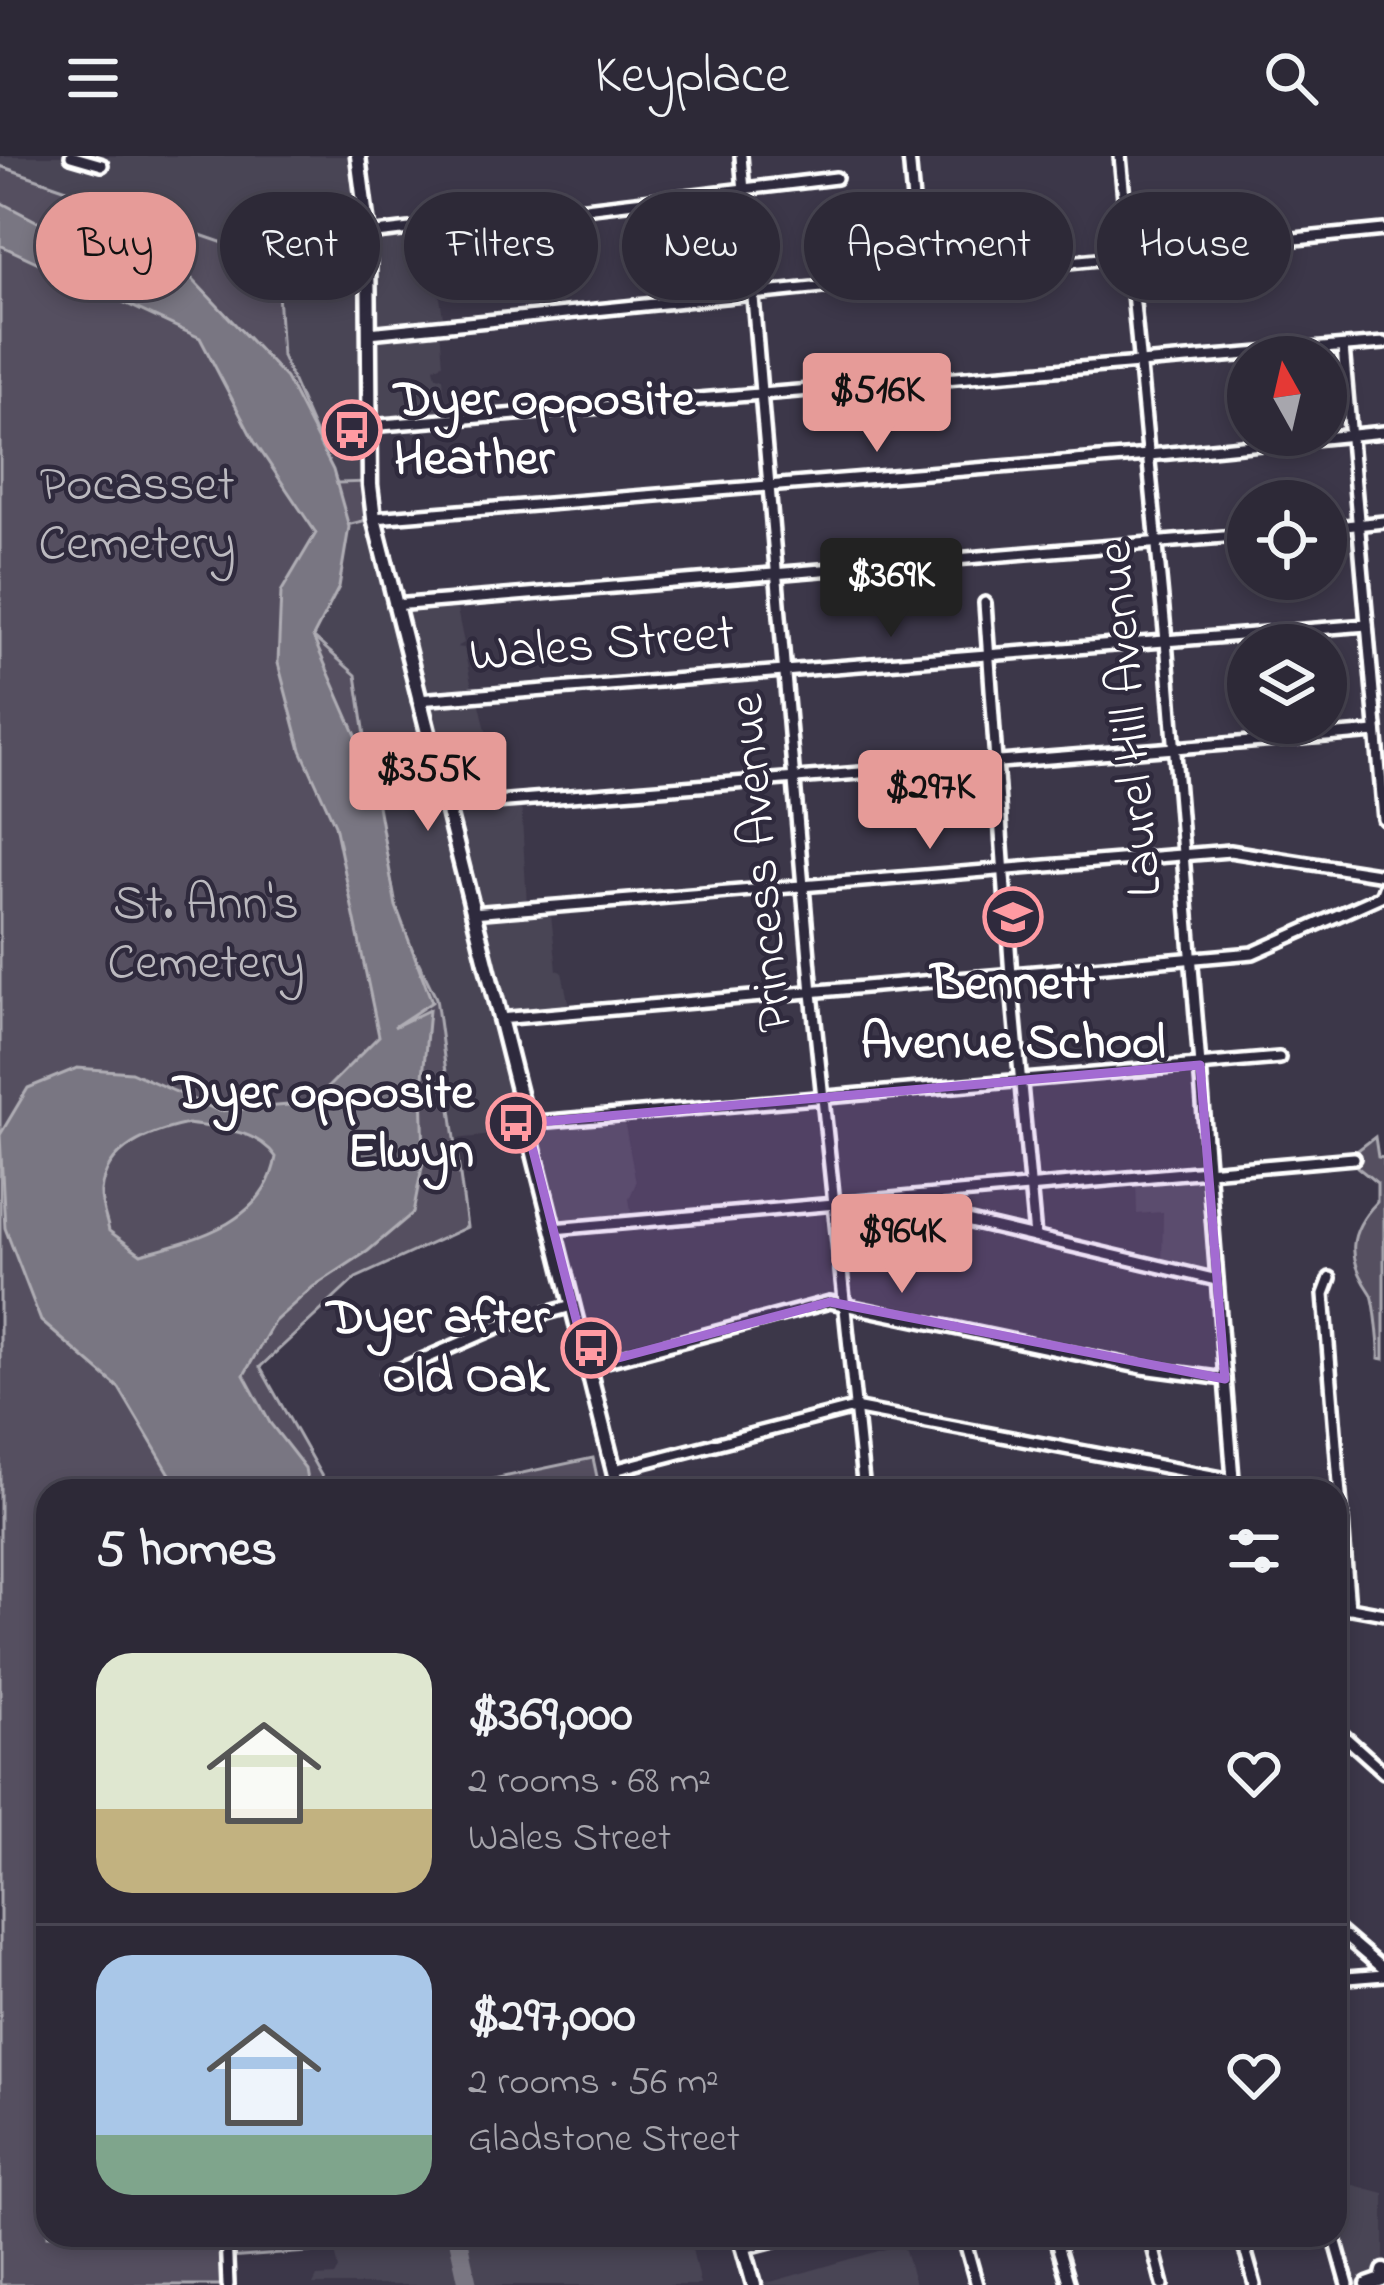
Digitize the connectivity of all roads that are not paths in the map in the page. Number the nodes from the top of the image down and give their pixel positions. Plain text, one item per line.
1 (71, 156) edge
2 (358, 156) edge
3 (741, 156) edge
4 (909, 156) edge
5 (1120, 156) edge
6 (102, 165) dead end
7 (836, 178) dead end
8 (744, 189) junction
9 (363, 192) edge
10 (744, 192) edge
11 (912, 192) edge
12 (1124, 192) edge
13 (1384, 230) edge
14 (380, 233) edge
15 (1291, 240) edge
16 (368, 300) edge
17 (679, 300) edge
18 (755, 300) edge
19 (1134, 300) edge
20 (368, 333) junction
21 (1384, 343) edge
22 (1347, 347) edge
23 (1227, 356) edge
24 (1140, 363) junction
25 (762, 393) junction
26 (1347, 396) edge
27 (369, 426) junction
28 (1384, 432) edge
29 (1351, 435) junction
30 (1149, 455) junction
31 (771, 486) junction
32 (374, 518) junction
33 (1384, 522) edge
34 (1359, 524) junction
35 (1347, 525) edge
36 (1227, 537) edge
37 (1157, 544) junction
38 (778, 574) junction
39 (985, 603) dead end
40 (394, 605) junction
41 (1367, 625) junction
42 (1166, 641) junction
43 (990, 655) junction
44 (786, 671) junction
45 (418, 700) junction
46 (1376, 732) junction
47 (1174, 748) junction
48 (995, 762) junction
49 (796, 778) junction
50 (445, 806) junction
51 (1384, 819) edge
52 (1182, 854) junction
53 (1004, 869) junction
54 (1384, 875) edge
55 (804, 883) junction
56 (1384, 888) edge
57 (472, 913) junction
58 (1193, 960) junction
59 (1011, 976) junction
60 (812, 993) junction
61 (499, 1019) junction
62 (1280, 1058) dead end
63 (1200, 1065) junction
64 (1020, 1081) junction
65 (823, 1098) junction
66 (526, 1123) junction
67 (1354, 1158) dead end
68 (1209, 1171) junction
69 (1030, 1189) junction
70 (908, 1198) junction
71 (832, 1206) junction
72 (553, 1229) junction
73 (1035, 1238) junction
74 (1330, 1278) dead end
75 (1217, 1280) junction
76 (842, 1303) junction
77 (572, 1306) junction
78 (588, 1366) junction
79 (387, 1376) dead end
80 (1225, 1379) junction
81 (854, 1408) junction
82 (614, 1470) junction
83 (616, 1479) edge
84 (863, 1479) edge
85 (1199, 1479) edge
86 (1232, 1479) edge
87 (1339, 1479) edge
88 (1347, 1583) edge
89 (1349, 1608) joint
90 (1384, 1614) edge
91 (1347, 1739) edge
92 (1384, 1772) edge
93 (1347, 1939) edge
94 (1384, 1972) edge
95 (1347, 1977) edge
96 (226, 2247) edge
97 (743, 2247) edge
98 (966, 2247) edge
99 (1058, 2247) edge
100 (1153, 2247) edge
101 (1244, 2247) edge
102 (1337, 2247) edge
103 (228, 2285) edge
104 (754, 2285) edge
105 (976, 2285) edge
106 (1070, 2285) edge
107 (1163, 2285) edge
108 (1255, 2285) edge
109 (1348, 2285) edge

1 - 6 street
2 - 9 main road
3 - 8 street, Princess Avenue
4 - 11 street
5 - 12 street, Laurel Hill Avenue
7 - 8 street
8 - 10 street, Princess Avenue
8 - 14 street
13 - 15 street
16 - 20 main road
17 - 20 street
18 - 25 street, Princess Avenue
19 - 24 street, Laurel Hill Avenue
20 - 27 main road
21 - 22 street
23 - 24 street
24 - 25 street
24 - 30 street, Laurel Hill Avenue
25 - 27 street
25 - 31 street, Princess Avenue
26 - 29 street
27 - 32 main road
28 - 29 street
29 - 30 street
29 - 34 street
30 - 31 street
30 - 37 street, Laurel Hill Avenue
31 - 32 street
31 - 38 street, Princess Avenue
32 - 40 main road
33 - 34 street
34 - 35 street
34 - 41 street
36 - 37 street
37 - 38 street
37 - 42 street, Laurel Hill Avenue
38 - 40 street
38 - 44 street, Princess Avenue
39 - 43 street
40 - 45 main road
41 - 42 street, Wales Street
41 - 46 street
42 - 43 street, Wales Street
42 - 47 street, Laurel Hill Avenue
43 - 44 street, Wales Street
43 - 48 street
44 - 45 street, Wales Street
44 - 49 street, Princess Avenue
45 - 50 main road
46 - 47 street
46 - 51 street
47 - 48 street
47 - 52 street, Laurel Hill Avenue
48 - 49 street
48 - 53 street
49 - 50 street
49 - 55 street, Princess Avenue
50 - 57 main road
52 - 53 street
52 - 54 street
52 - 58 street, Laurel Hill Avenue
53 - 55 street
53 - 59 street
55 - 57 street
55 - 60 street, Princess Avenue
56 - 58 street
57 - 61 main road
58 - 59 street
58 - 63 street, Laurel Hill Avenue
59 - 60 street
59 - 64 street
60 - 61 street
60 - 65 street, Princess Avenue
61 - 66 main road
62 - 63 street
63 - 64 street
63 - 68 street, Laurel Hill Avenue
64 - 65 street
64 - 69 street
65 - 66 street
65 - 71 street, Princess Avenue
66 - 72 main road
67 - 68 street
68 - 69 street
68 - 75 street, Laurel Hill Avenue
69 - 70 street
69 - 73 street
70 - 71 street
70 - 73 street
71 - 72 street
71 - 76 street, Princess Avenue
72 - 77 main road
73 - 75 street
74 - 87 street
75 - 80 street, Laurel Hill Avenue
76 - 78 street
76 - 80 street
76 - 81 street, Princess Avenue
77 - 78 main road
77 - 79 street
78 - 82 main road
80 - 86 street, Laurel Hill Avenue
81 - 82 street
81 - 84 street, Princess Avenue
81 - 85 street
82 - 83 main road
88 - 89 street
89 - 90 street
91 - 92 street
93 - 94 street
94 - 95 street
96 - 103 street
97 - 104 main road
98 - 105 street
99 - 106 street
100 - 107 street
101 - 108 street
102 - 109 street

